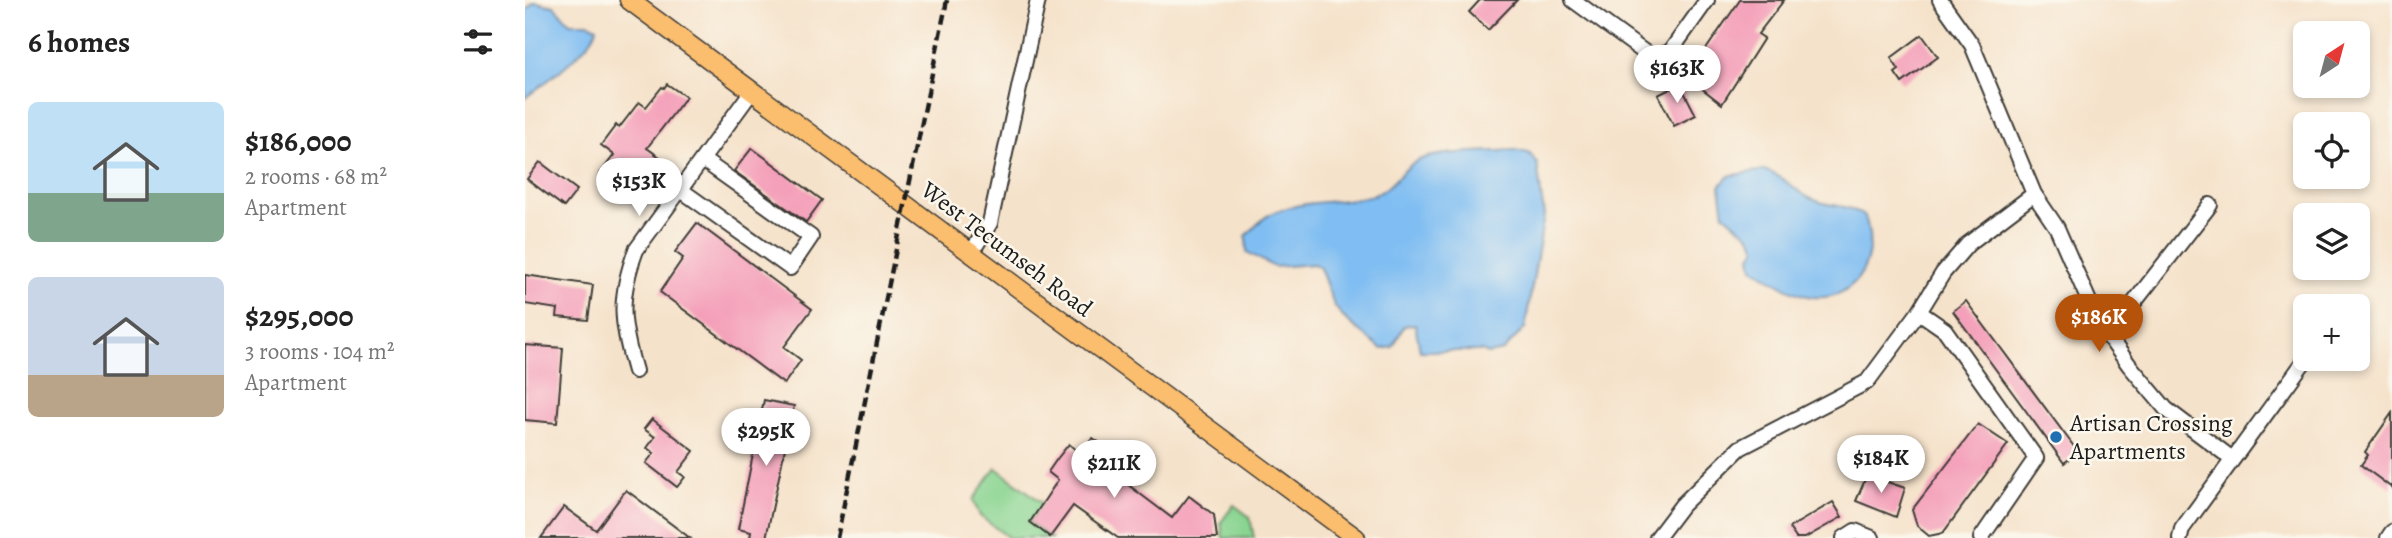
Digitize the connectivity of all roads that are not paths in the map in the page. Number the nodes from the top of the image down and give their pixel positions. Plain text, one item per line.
1 (629, 0) edge
2 (1038, 0) edge
3 (1573, 0) edge
4 (1707, 0) edge
5 (1940, 0) edge
6 (752, 91) junction
7 (702, 160) junction
8 (681, 190) junction
9 (2034, 194) junction
10 (2210, 205) dead end
11 (971, 253) junction
12 (1919, 313) junction
13 (2108, 336) junction
14 (635, 371) dead end
15 (2297, 371) edge
16 (2231, 458) junction
17 (2392, 532) edge
18 (1356, 538) edge
19 (1657, 538) edge
20 (1844, 538) edge
21 (1872, 538) edge
22 (1981, 538) edge
23 (2180, 538) edge
24 (2388, 538) edge

1 - 6 main road, West Tecumseh Road
2 - 11 street
3 - 4 street
5 - 9 street
6 - 7 street
6 - 11 main road, West Tecumseh Road
7 - 8 street
7 - 8 street
8 - 14 street
9 - 12 street
9 - 13 street
10 - 13 street
11 - 18 main road, West Tecumseh Road
12 - 19 street
12 - 22 street
13 - 16 street
15 - 16 street
16 - 23 street
17 - 24 street
20 - 21 street

